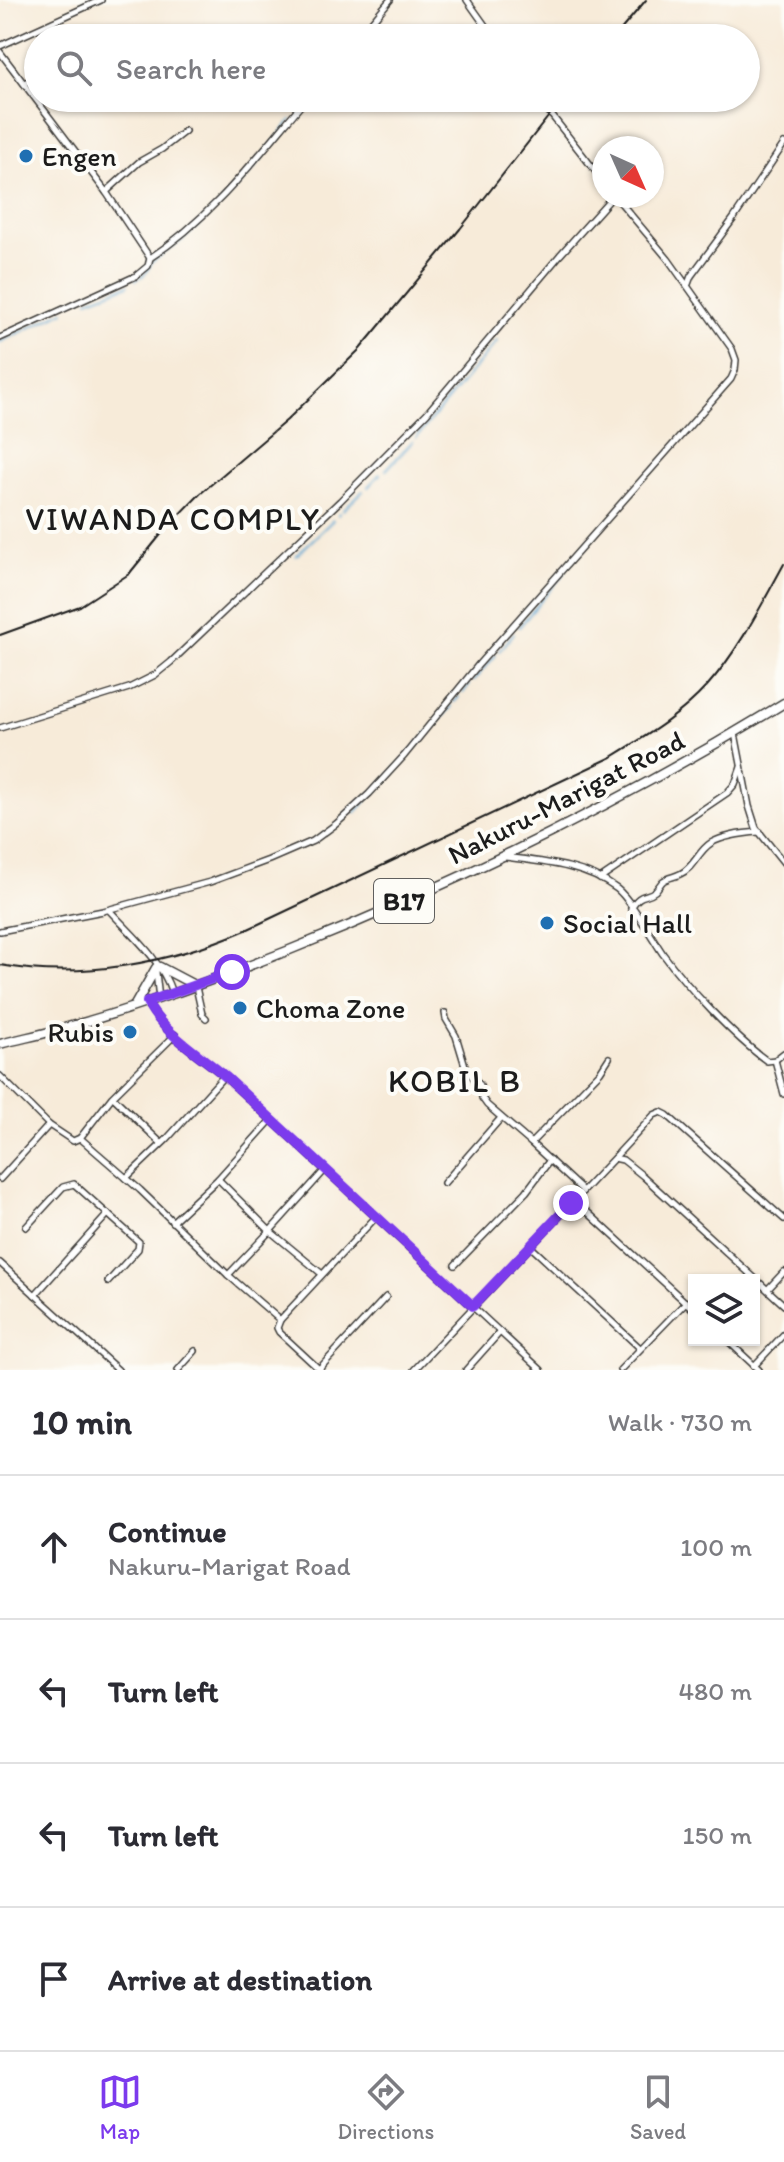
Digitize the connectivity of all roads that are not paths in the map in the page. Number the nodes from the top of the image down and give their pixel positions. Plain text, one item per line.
1 (101, 0) edge
2 (390, 0) edge
3 (467, 0) edge
4 (48, 24) edge
5 (370, 24) edge
6 (484, 24) edge
7 (24, 35) edge
8 (0, 46) edge
9 (0, 52) edge
10 (24, 83) edge
11 (46, 112) edge
12 (295, 112) edge
13 (549, 112) edge
14 (185, 131) dead end
15 (784, 144) edge
16 (592, 167) edge
17 (106, 192) junction
18 (603, 208) edge
19 (625, 208) edge
20 (150, 258) junction
21 (687, 285) junction
22 (0, 338) edge
23 (784, 703) edge
24 (0, 728) edge
25 (735, 733) junction
26 (741, 767) junction
27 (760, 832) junction
28 (501, 857) junction
29 (784, 863) edge
30 (600, 879) junction
31 (631, 908) junction
32 (109, 910) junction
33 (0, 931) edge
34 (158, 966) junction
35 (196, 986) junction
36 (172, 993) junction
37 (159, 999) junction
38 (147, 1002) junction
39 (134, 1006) junction
40 (445, 1013) dead end
41 (206, 1018) dead end
42 (175, 1035) junction
43 (0, 1044) edge
44 (784, 1053) edge
45 (609, 1058) dead end
46 (775, 1060) junction
47 (0, 1076) edge
48 (224, 1076) junction
49 (784, 1094) edge
50 (112, 1097) junction
51 (501, 1118) junction
52 (271, 1120) junction
53 (49, 1125) junction
54 (80, 1138) junction
55 (161, 1143) junction
56 (531, 1143) junction
57 (614, 1158) junction
58 (550, 1160) junction
59 (325, 1170) junction
60 (126, 1178) junction
61 (0, 1179) edge
62 (218, 1179) junction
63 (444, 1183) dead end
64 (583, 1191) junction
65 (571, 1203) junction
66 (108, 1214) junction
67 (376, 1217) junction
68 (784, 1219) edge
69 (172, 1222) junction
70 (26, 1227) dead end
71 (270, 1231) junction
72 (530, 1246) junction
73 (0, 1263) edge
74 (455, 1265) dead end
75 (784, 1272) edge
76 (322, 1274) junction
77 (228, 1275) junction
78 (108, 1282) dead end
79 (768, 1289) junction
80 (35, 1295) junction
81 (386, 1297) dead end
82 (686, 1302) joint
83 (784, 1305) edge
84 (473, 1306) junction
85 (280, 1320) junction
86 (500, 1332) junction
87 (784, 1334) edge
88 (733, 1346) edge
89 (640, 1348) junction
90 (195, 1351) dead end
91 (757, 1368) edge
92 (118, 1370) edge
93 (178, 1370) edge
94 (319, 1370) edge
95 (414, 1370) edge
96 (466, 1370) edge
97 (541, 1370) edge
98 (620, 1370) edge

1 - 4 street
2 - 5 street
3 - 6 street
7 - 8 street
9 - 10 street
11 - 17 street
12 - 20 street
13 - 16 street
14 - 17 street
15 - 21 street
17 - 20 street
18 - 24 street
19 - 21 street
20 - 22 street
21 - 32 street
23 - 25 main road, Nakuru-Marigat Road / B17
25 - 26 street
25 - 28 main road, Nakuru-Marigat Road / B17
26 - 27 street
26 - 30 street
27 - 29 street
27 - 31 street
28 - 30 street
28 - 35 main road, Nakuru-Marigat Road / B17
30 - 31 street
31 - 46 street
32 - 33 street
32 - 34 street
34 - 35 main road
34 - 36 street
34 - 37 street
34 - 39 main road
35 - 36 main road, Nakuru-Marigat Road / B17
35 - 41 street
36 - 37 main road, Nakuru-Marigat Road / B17
37 - 38 main road, Nakuru-Marigat Road / B17
38 - 39 main road, Nakuru-Marigat Road / B17
38 - 42 street
39 - 43 main road, Nakuru-Marigat Road / B17
40 - 51 street
42 - 48 street
42 - 50 street
44 - 46 street
45 - 56 street
46 - 49 street
47 - 53 street
48 - 52 street
48 - 55 street
50 - 54 street
50 - 55 street
51 - 56 street
51 - 63 street
52 - 59 street
52 - 62 street
53 - 54 street
53 - 61 street
54 - 60 street
55 - 60 street
56 - 58 street
57 - 64 street
57 - 68 street
57 - 79 street
58 - 64 street
58 - 74 street
59 - 67 street
59 - 71 street
60 - 69 street
62 - 69 street
62 - 71 street
64 - 65 street
65 - 72 street
65 - 82 street
66 - 70 street
66 - 78 street
66 - 80 street
67 - 76 street
67 - 84 street
69 - 77 street
71 - 76 street
71 - 77 street
72 - 84 street
72 - 89 street
73 - 80 street
75 - 79 street
76 - 85 street
77 - 85 street
79 - 83 street
80 - 92 street
81 - 94 street
82 - 89 street
84 - 86 street
84 - 95 street
85 - 94 street
86 - 96 street
86 - 97 street
87 - 91 street
88 - 91 street
89 - 98 street
90 - 93 street

